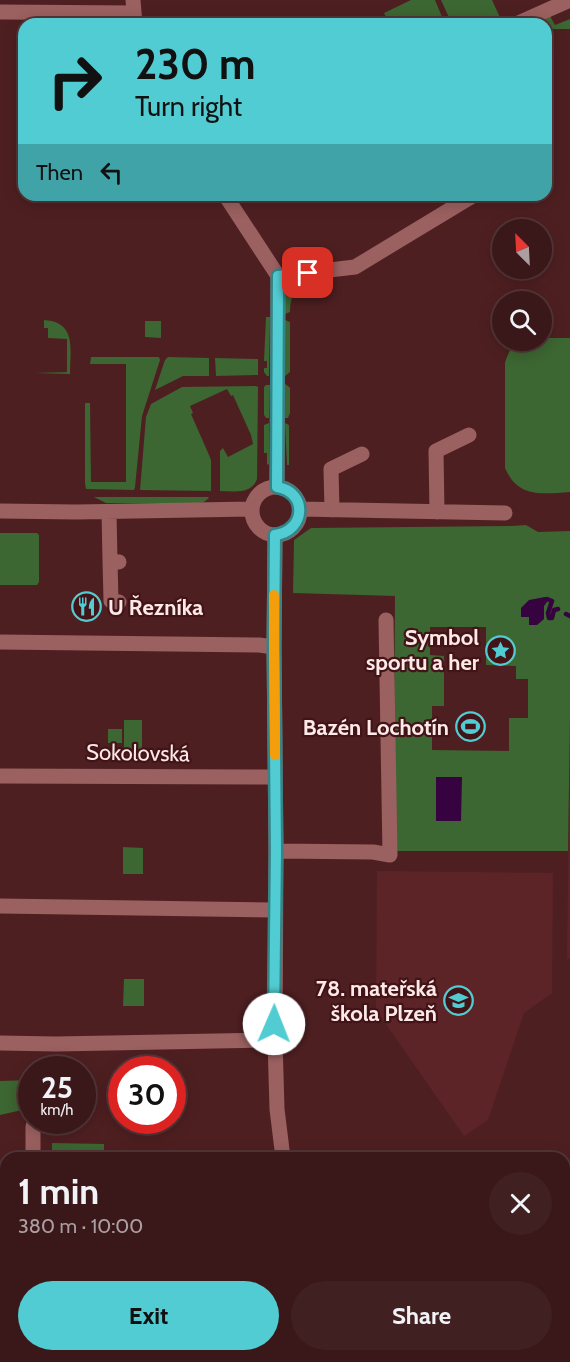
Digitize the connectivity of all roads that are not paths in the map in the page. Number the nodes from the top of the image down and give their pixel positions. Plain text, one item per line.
1 (570, 0) edge
2 (0, 12) edge
3 (134, 12) edge
4 (530, 18) edge
5 (229, 201) edge
6 (464, 201) edge
7 (278, 276) junction
8 (469, 435) dead end
9 (362, 454) dead end
10 (277, 487) junction
11 (252, 509) junction
12 (300, 509) junction
13 (332, 510) junction
14 (0, 511) edge
15 (109, 512) junction
16 (437, 513) junction
17 (504, 513) dead end
18 (275, 535) junction
19 (119, 602) dead end
20 (386, 620) dead end
21 (0, 642) edge
22 (274, 647) junction
23 (0, 776) edge
24 (275, 777) junction
25 (276, 850) junction
26 (0, 906) edge
27 (275, 910) junction
28 (274, 1040) junction
29 (0, 1043) edge
30 (33, 1134) edge
31 (33, 1152) edge
32 (282, 1152) edge

1 - 4 street
2 - 3 street
5 - 7 street
6 - 7 street
7 - 10 street
8 - 16 street
9 - 13 street
10 - 11 street
10 - 12 street
11 - 15 street
11 - 18 street
12 - 13 street
12 - 18 street
13 - 16 street
14 - 15 street
15 - 19 street
16 - 17 street
18 - 22 street
20 - 25 street
21 - 22 street
22 - 24 street
23 - 24 street, Sokolovská
24 - 25 street
25 - 27 street
26 - 27 street
27 - 28 street
28 - 29 street
28 - 32 street
30 - 31 street

